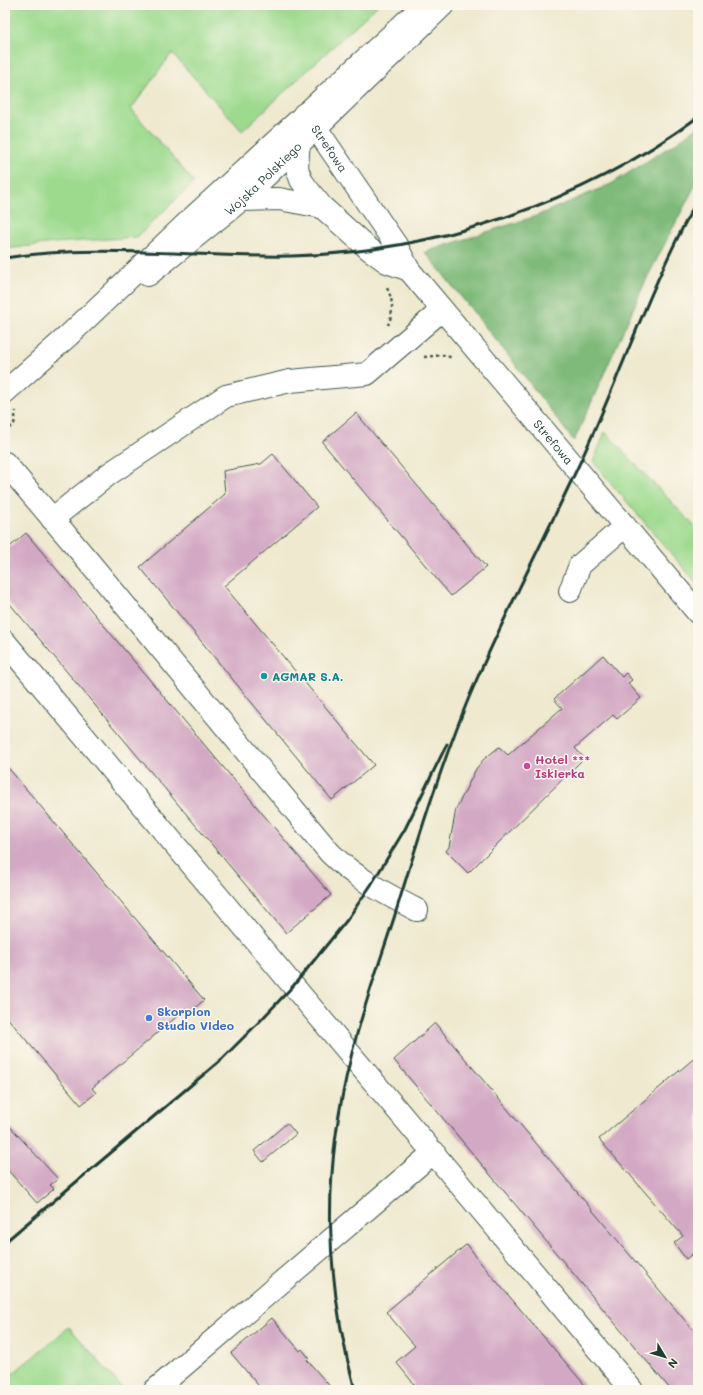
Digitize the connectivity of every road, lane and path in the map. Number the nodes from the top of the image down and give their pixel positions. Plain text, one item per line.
1 (424, 5) edge
2 (443, 5) edge
3 (310, 121) junction
4 (298, 145) junction
5 (241, 200) junction
6 (322, 207) junction
7 (409, 270) junction
8 (384, 283) dead end
9 (442, 310) junction
10 (68, 336) junction
11 (402, 344) junction
12 (455, 359) dead end
13 (5, 392) edge
14 (5, 463) edge
15 (52, 519) junction
16 (625, 526) junction
17 (570, 592) dead end
18 (698, 613) edge
19 (5, 642) edge
20 (417, 910) dead end
21 (434, 1152) junction
22 (155, 1390) edge
23 (632, 1390) edge

1 - 3 street, Wojska Polskiego
2 - 3 street, Wojska Polskiego
3 - 4 street, Strefowa
3 - 7 street, Strefowa
3 - 10 street, Wojska Polskiego
4 - 5 street, Wojska Polskiego
4 - 6 street, Strefowa
5 - 6 street, Strefowa
5 - 10 street, Wojska Polskiego
6 - 7 street, Strefowa
7 - 9 street, Strefowa
8 - 11 path
9 - 11 street
9 - 16 street, Strefowa
10 - 13 street, Wojska Polskiego
11 - 12 path
11 - 15 street
14 - 15 street
15 - 20 street
16 - 17 street
16 - 18 street, Strefowa
19 - 21 street
21 - 22 street
21 - 23 street

